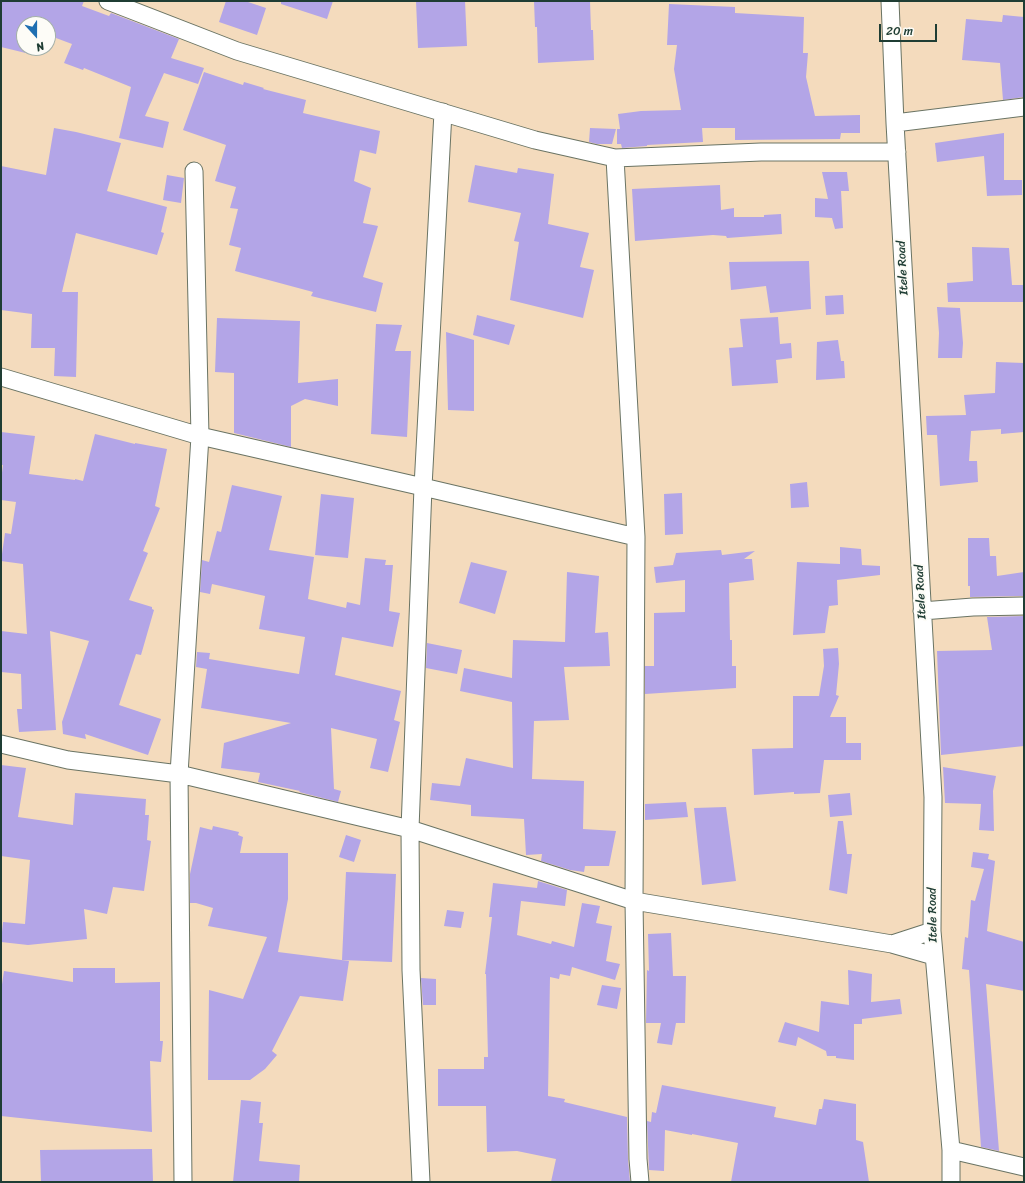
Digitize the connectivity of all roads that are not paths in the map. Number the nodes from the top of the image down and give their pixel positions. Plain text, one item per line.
1 (108, 1) edge
2 (890, 1) edge
3 (1024, 107) edge
4 (443, 112) junction
5 (895, 123) junction
6 (897, 152) junction
7 (616, 158) junction
8 (194, 170) dead end
9 (1, 377) edge
10 (200, 436) junction
11 (424, 487) junction
12 (636, 537) junction
13 (1024, 606) edge
14 (922, 611) junction
15 (1, 744) edge
16 (179, 774) junction
17 (410, 829) junction
18 (634, 901) junction
19 (932, 931) junction
20 (892, 944) junction
21 (934, 956) junction
22 (951, 1150) junction
23 (1024, 1167) edge
24 (183, 1182) edge
25 (421, 1182) edge
26 (640, 1182) edge
27 (951, 1182) edge

1 - 4 street
2 - 5 street, Itele Road
3 - 5 street
4 - 7 street
4 - 11 street
5 - 6 street, Itele Road
6 - 7 street
6 - 14 street, Itele Road
7 - 12 street
8 - 10 street
9 - 10 street
10 - 11 street
10 - 16 street
11 - 12 street
11 - 17 street
12 - 18 street
13 - 14 street
14 - 19 street, Itele Road
15 - 16 street
16 - 17 street
16 - 24 street
17 - 18 street
17 - 25 street
18 - 20 street
18 - 26 street
19 - 20 street
19 - 21 street, Itele Road
20 - 21 street
21 - 22 street, Itele Road
22 - 23 street
22 - 27 street, Itele Road

